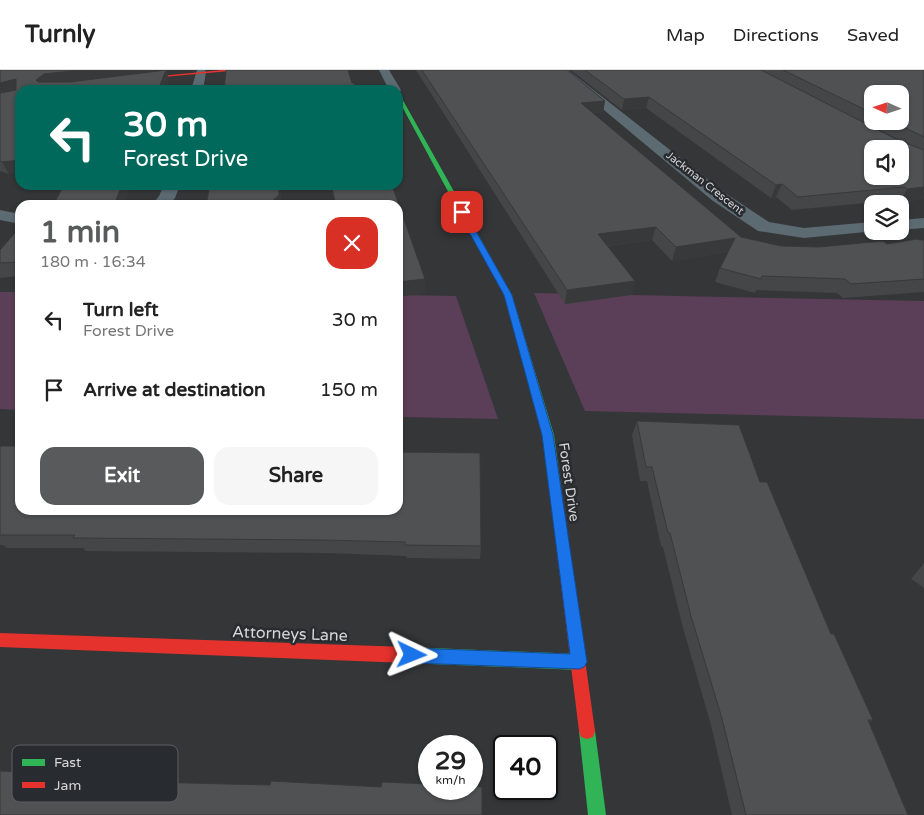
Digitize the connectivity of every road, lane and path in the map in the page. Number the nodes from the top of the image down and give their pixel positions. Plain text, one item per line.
1 (239, 70) edge
2 (384, 70) edge
3 (561, 70) edge
4 (201, 72) junction
5 (116, 80) edge
6 (198, 85) edge
7 (392, 85) edge
8 (403, 104) edge
9 (0, 215) edge
10 (15, 218) edge
11 (924, 223) edge
12 (909, 224) edge
13 (864, 228) edge
14 (0, 640) edge
15 (579, 662) junction
16 (597, 815) edge

1 - 4 street
2 - 7 street
3 - 13 street, Jackman Crescent
4 - 5 street
4 - 6 street
8 - 15 street, Forest Drive
9 - 10 street
11 - 12 street
14 - 15 street, Attorneys Lane
15 - 16 street, Forest Drive

